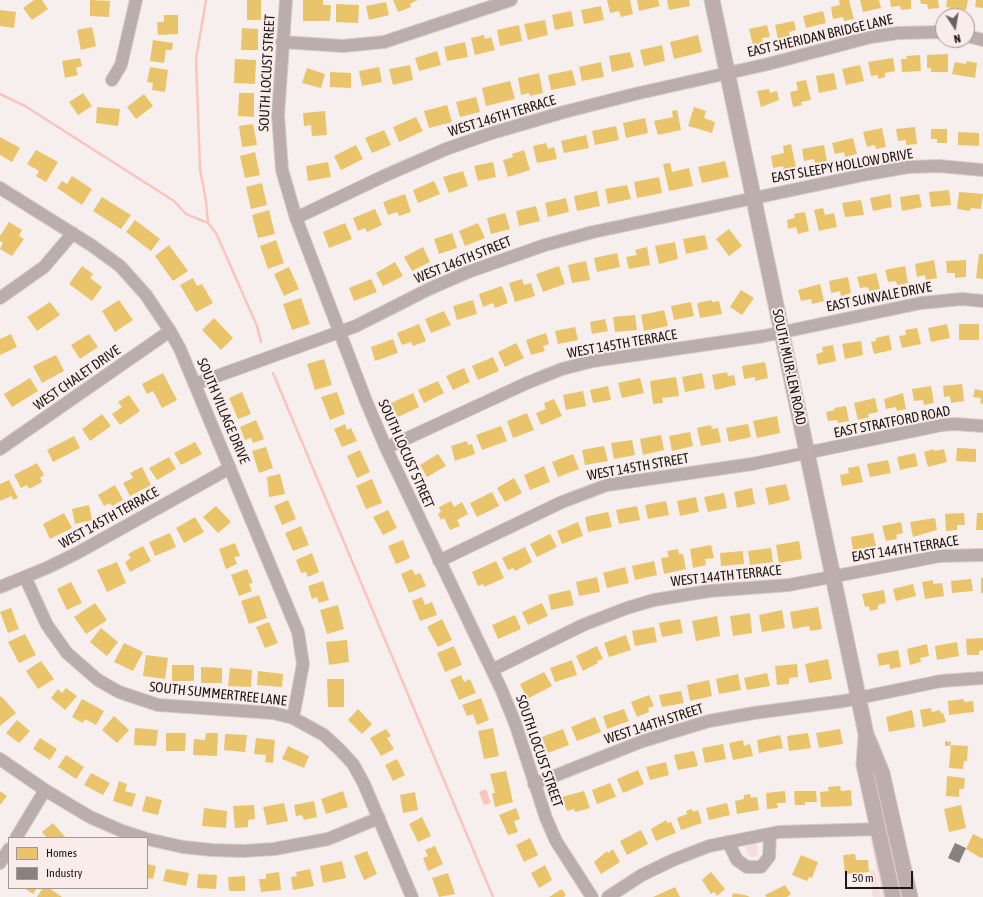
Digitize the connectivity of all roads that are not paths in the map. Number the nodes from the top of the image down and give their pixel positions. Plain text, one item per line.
1 (136, 0) edge
2 (286, 0) edge
3 (510, 0) edge
4 (712, 0) edge
5 (935, 32) edge
6 (282, 42) junction
7 (728, 73) junction
8 (112, 80) dead end
9 (983, 170) edge
10 (0, 188) edge
11 (754, 198) junction
12 (296, 218) junction
13 (73, 233) junction
14 (0, 298) edge
15 (983, 301) edge
16 (170, 331) junction
17 (340, 332) junction
18 (782, 332) junction
19 (195, 384) junction
20 (983, 426) edge
21 (386, 448) junction
22 (0, 449) edge
23 (807, 454) junction
24 (230, 468) junction
25 (983, 555) edge
26 (439, 561) junction
27 (25, 577) junction
28 (833, 577) junction
29 (0, 587) edge
30 (492, 670) junction
31 (983, 678) edge
32 (858, 698) junction
33 (293, 718) junction
34 (866, 734) junction
35 (0, 759) edge
36 (534, 784) junction
37 (45, 790) junction
38 (379, 818) junction
39 (879, 829) junction
40 (770, 834) junction
41 (17, 837) edge
42 (143, 837) edge
43 (148, 838) edge
44 (728, 842) junction
45 (8, 851) edge
46 (0, 863) edge
47 (412, 897) edge
48 (592, 897) edge
49 (608, 897) edge
50 (892, 897) edge
51 (910, 897) edge

1 - 8 street
2 - 6 street, SOUTH LOCUST STREET
3 - 6 street
4 - 7 main road, SOUTH MUR-LEN ROAD
5 - 7 street, EAST SHERIDAN BRIDGE LANE
6 - 12 street, SOUTH LOCUST STREET
7 - 11 main road, SOUTH MUR-LEN ROAD
7 - 12 street, WEST 146TH TERRACE
9 - 11 street, EAST SLEEPY HOLLOW DRIVE
10 - 13 street, SOUTH VILLAGE DRIVE
11 - 17 street, WEST 146TH STREET
11 - 18 main road, SOUTH MUR-LEN ROAD
12 - 17 street, SOUTH LOCUST STREET
13 - 14 street
13 - 16 street, SOUTH VILLAGE DRIVE
15 - 18 street, EAST SUNVALE DRIVE
16 - 19 street, SOUTH VILLAGE DRIVE
16 - 22 street, WEST CHALET DRIVE
17 - 19 street, WEST 146TH STREET
17 - 21 street, SOUTH LOCUST STREET
18 - 21 street, WEST 145TH TERRACE
18 - 23 main road, SOUTH MUR-LEN ROAD
19 - 24 street, SOUTH VILLAGE DRIVE
20 - 23 street, EAST STRATFORD ROAD
21 - 26 street, SOUTH LOCUST STREET
23 - 26 street, WEST 145TH STREET
23 - 28 main road, SOUTH MUR-LEN ROAD
24 - 27 street, WEST 145TH TERRACE
24 - 33 street, SOUTH VILLAGE DRIVE
25 - 28 street, EAST 144TH TERRACE
26 - 30 street, SOUTH LOCUST STREET
27 - 29 street, WEST 145TH TERRACE
27 - 33 street, SOUTH SUMMERTREE LANE
28 - 30 street, WEST 144TH TERRACE
28 - 32 main road, SOUTH MUR-LEN ROAD
30 - 36 street, SOUTH LOCUST STREET
31 - 32 street, WEST 144TH STREET
32 - 34 main road, SOUTH MUR-LEN ROAD
32 - 36 street, WEST 144TH STREET
33 - 38 street, SOUTH SUMMERTREE LANE
34 - 39 main road, SOUTH MUR-LEN ROAD
34 - 51 main road, SOUTH MUR-LEN ROAD
35 - 37 street
36 - 48 street, SOUTH LOCUST STREET
37 - 41 street
37 - 42 street
38 - 43 street
38 - 47 street, SOUTH SUMMERTREE LANE
39 - 40 street
39 - 50 main road, SOUTH MUR-LEN ROAD
40 - 44 street
40 - 44 street
44 - 49 street
45 - 46 street

